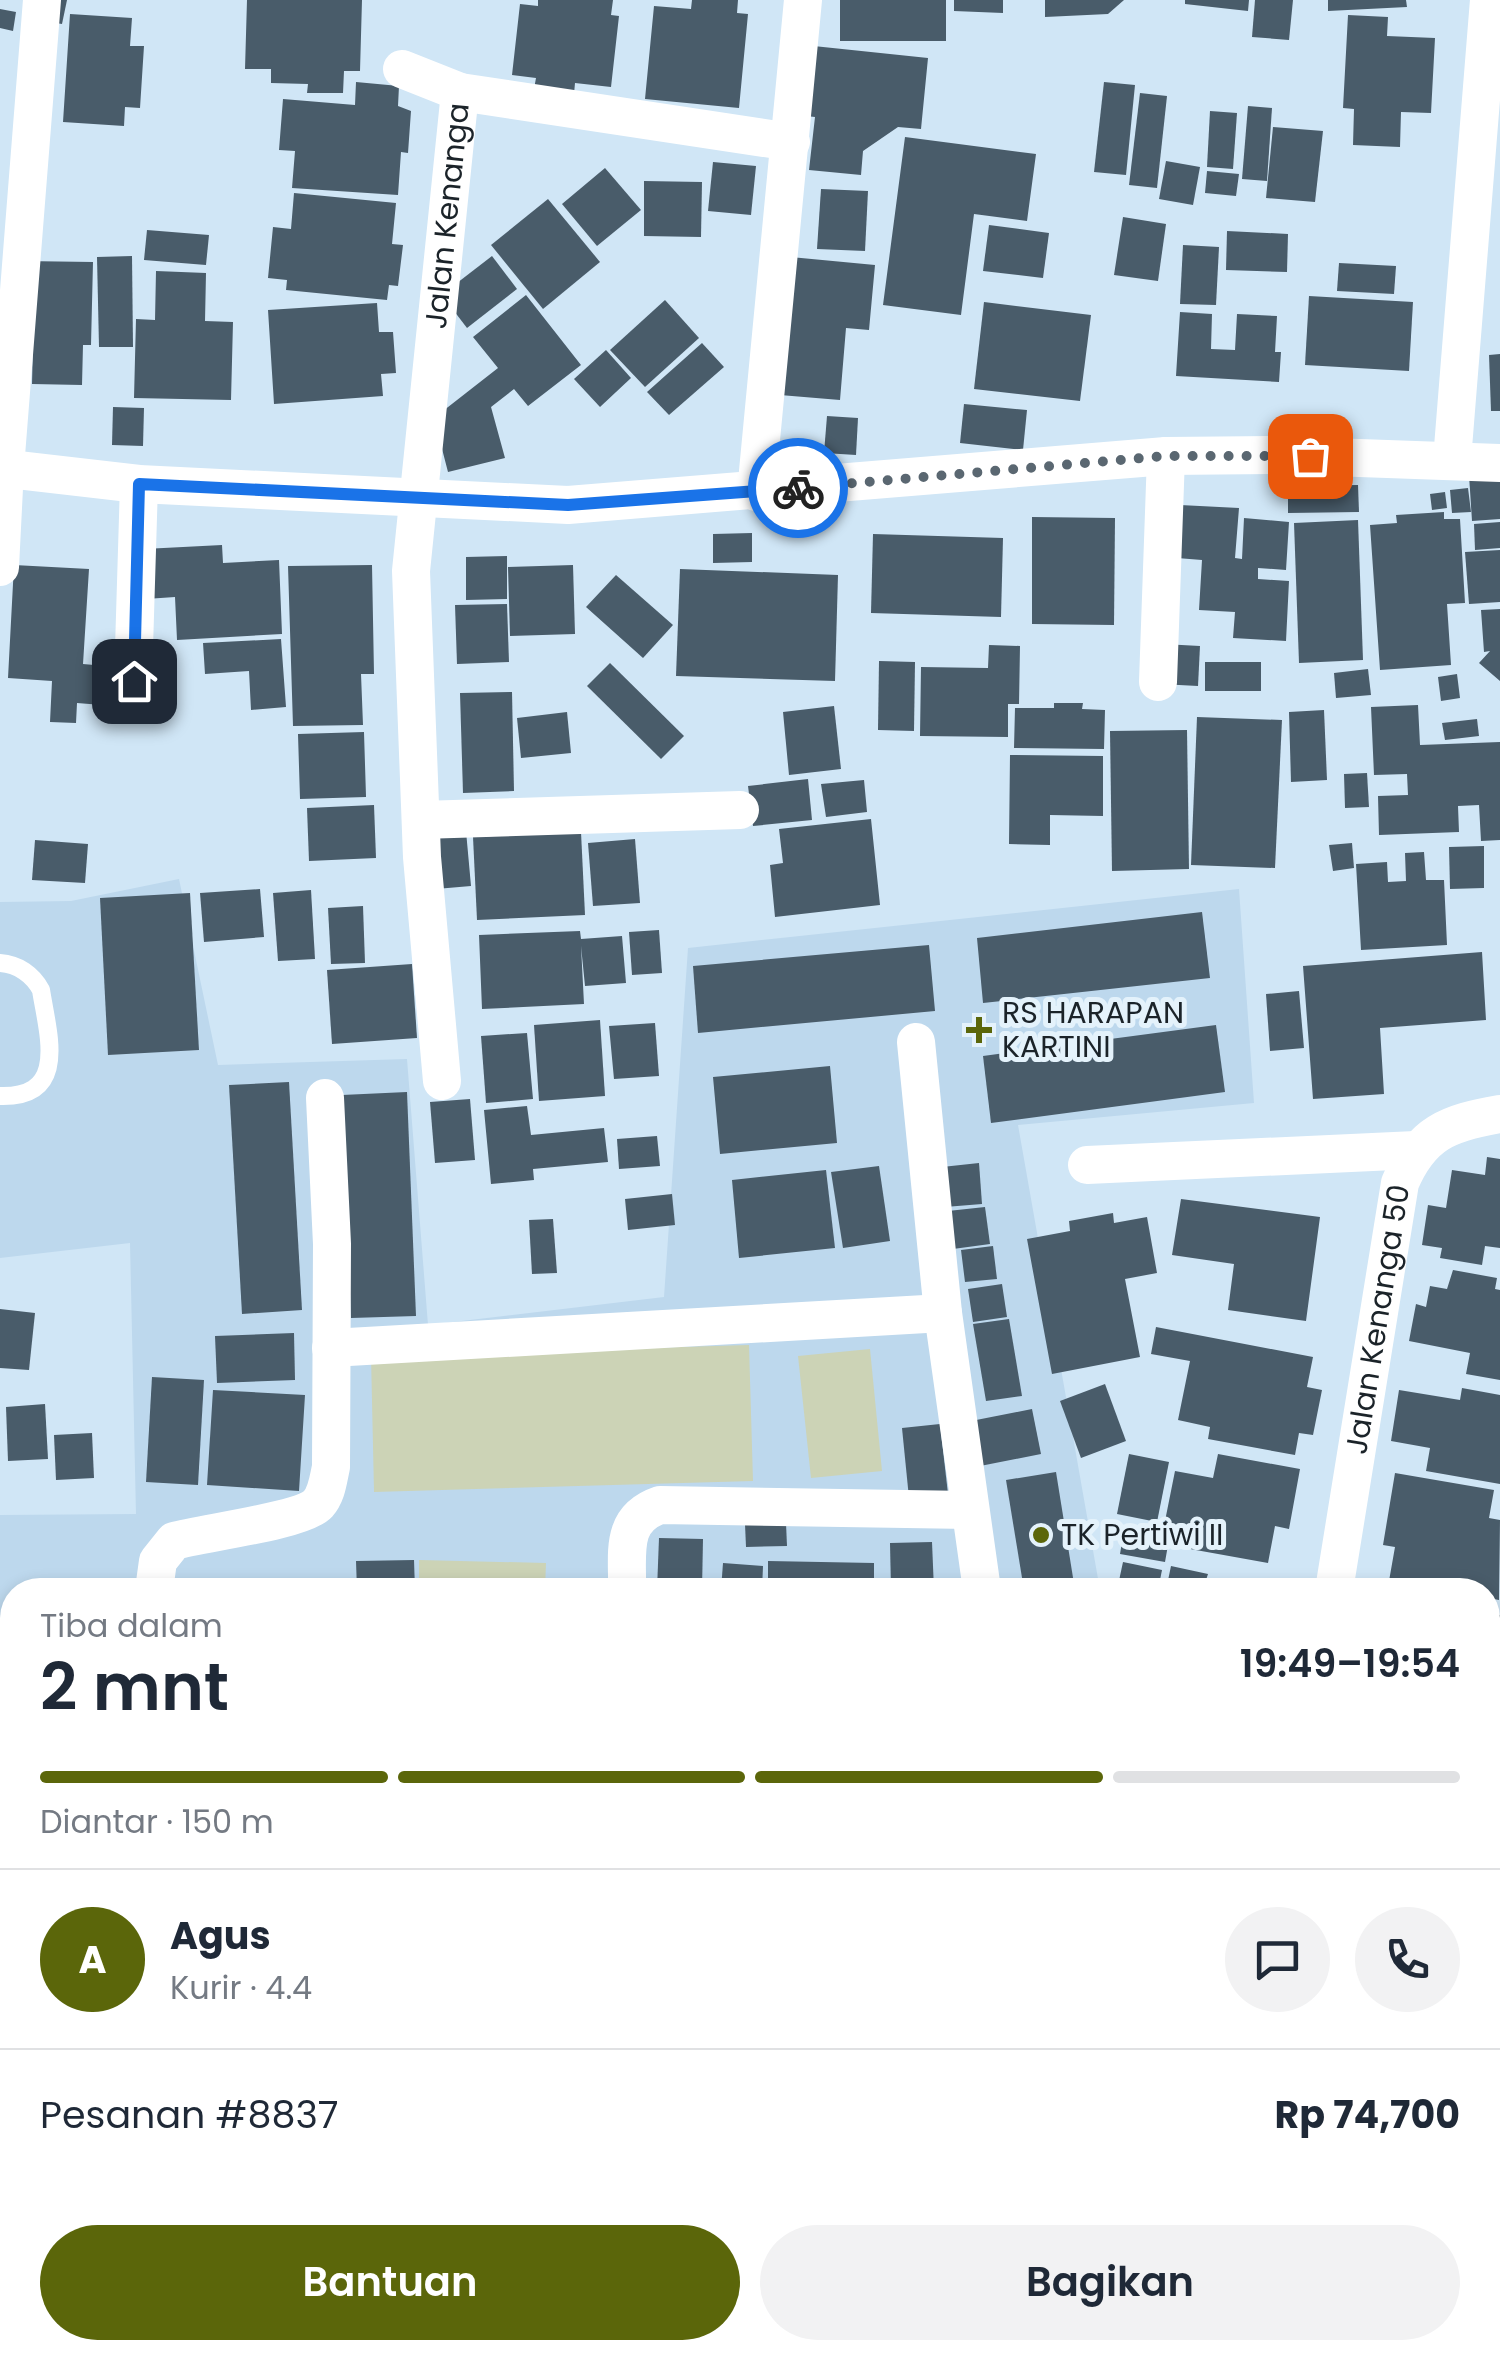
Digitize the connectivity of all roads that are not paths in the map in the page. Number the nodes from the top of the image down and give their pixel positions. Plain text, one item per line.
1 (42, 0) edge
2 (803, 0) edge
3 (1488, 0) edge
4 (402, 69) dead end
5 (460, 92) junction
6 (791, 142) junction
7 (1166, 456) junction
8 (1452, 460) junction
9 (1500, 462) edge
10 (2, 468) edge
11 (139, 484) junction
12 (756, 492) junction
13 (420, 496) junction
14 (0, 567) edge
15 (134, 681) dead end
16 (1158, 682) dead end
17 (740, 810) dead end
18 (421, 820) junction
19 (0, 962) edge
20 (916, 1042) dead end
21 (442, 1081) dead end
22 (0, 1096) edge
23 (325, 1098) dead end
24 (1500, 1114) edge
25 (1416, 1150) junction
26 (1088, 1165) dead end
27 (942, 1312) junction
28 (332, 1348) junction
29 (970, 1510) junction
30 (156, 1578) edge
31 (626, 1578) edge
32 (980, 1578) edge
33 (1337, 1578) edge

1 - 10 street
2 - 6 street
3 - 8 street
4 - 5 street
5 - 6 street, Jalan Kenanga
5 - 13 street, Jalan Kenanga
6 - 12 street
7 - 8 street
7 - 12 street
7 - 16 street
8 - 9 street
10 - 11 street
10 - 14 street
11 - 13 street
11 - 15 street
12 - 13 street
13 - 18 street, Jalan Kenanga
17 - 18 street
18 - 21 street, Jalan Kenanga
19 - 22 lane
20 - 27 street
23 - 28 street
24 - 25 street, Jalan Kenanga 50
25 - 26 street
25 - 33 street, Jalan Kenanga 50
27 - 28 street
27 - 29 street
28 - 30 street
29 - 31 street
29 - 32 street

